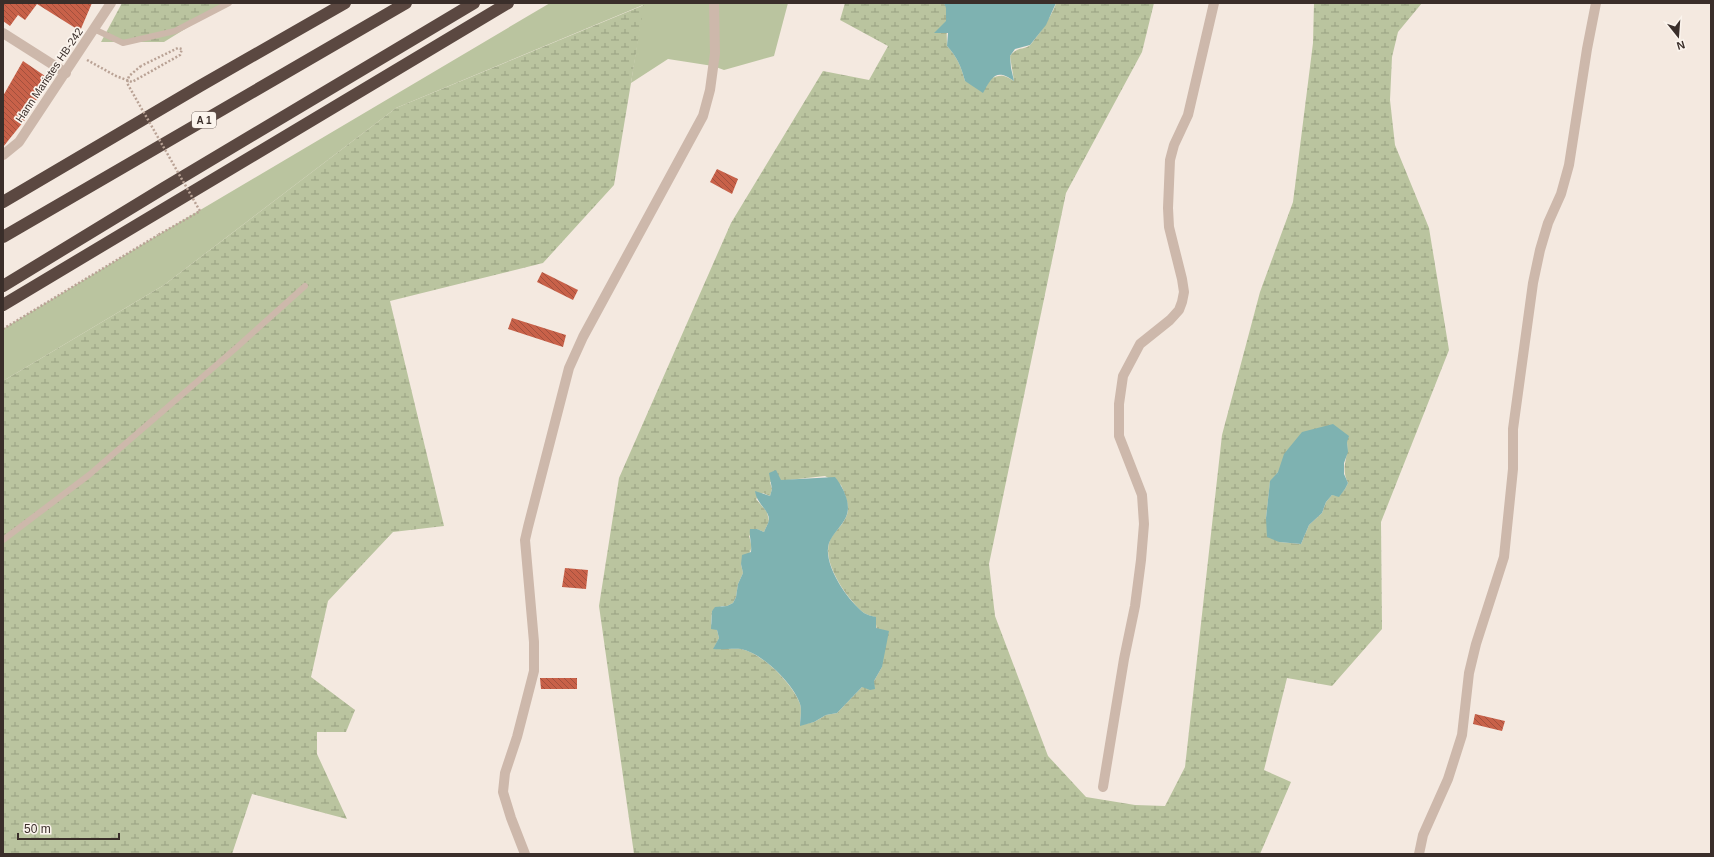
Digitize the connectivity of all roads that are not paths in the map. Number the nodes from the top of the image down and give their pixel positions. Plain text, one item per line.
1 (111, 3) edge
2 (229, 3) edge
3 (345, 3) edge
4 (406, 3) edge
5 (474, 3) edge
6 (508, 3) edge
7 (714, 3) edge
8 (1214, 3) edge
9 (1596, 3) edge
10 (94, 29) junction
11 (3, 33) edge
12 (66, 73) junction
13 (3, 155) edge
14 (3, 202) edge
15 (3, 237) edge
16 (3, 286) edge
17 (305, 286) dead end
18 (3, 305) edge
19 (3, 540) edge
20 (1103, 787) dead end
21 (525, 854) edge
22 (1419, 854) edge

1 - 10 street, Hann Maristes HB-242
2 - 10 lane
3 - 14 highway
4 - 15 highway, A 1
5 - 16 highway
6 - 18 highway
7 - 21 street
8 - 20 street
9 - 22 street
10 - 12 street, Hann Maristes HB-242
11 - 12 street
12 - 13 street, Hann Maristes HB-242
17 - 19 lane

